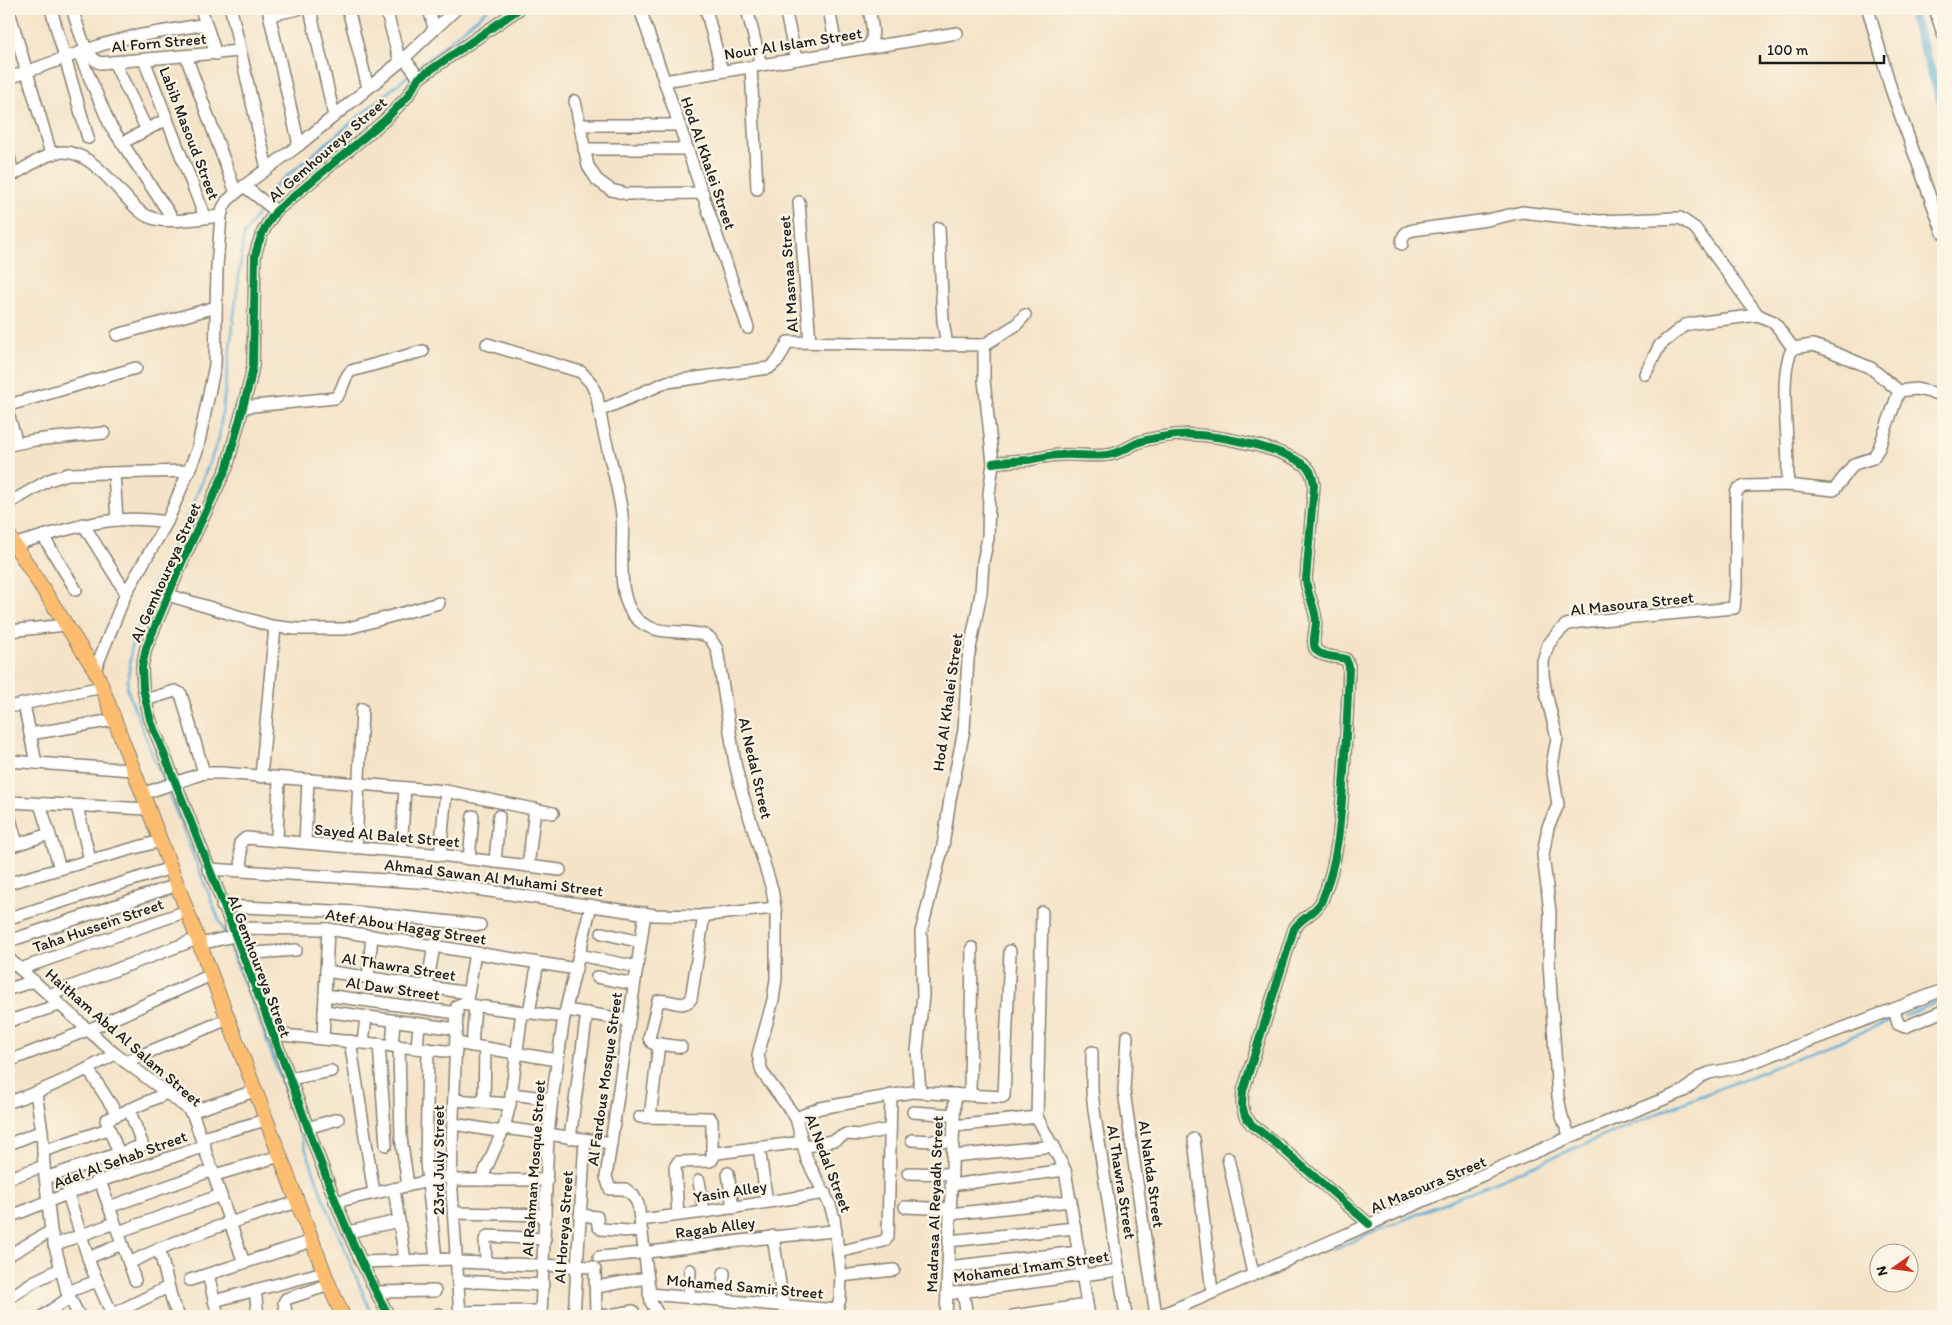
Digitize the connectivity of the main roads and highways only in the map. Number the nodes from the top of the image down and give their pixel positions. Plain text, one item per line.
1 (11, 540) edge
2 (343, 1316) edge

1 - 2 main road

